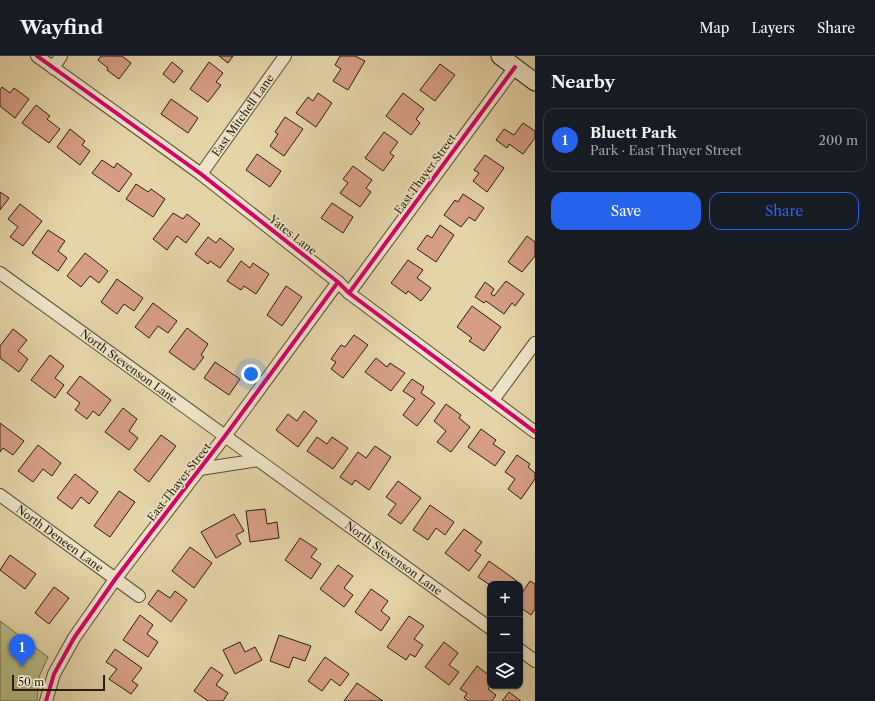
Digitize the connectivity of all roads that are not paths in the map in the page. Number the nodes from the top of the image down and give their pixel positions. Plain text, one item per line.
1 (37, 56) edge
2 (62, 56) edge
3 (285, 56) edge
4 (500, 56) edge
5 (515, 67) junction
6 (53, 68) junction
7 (535, 82) edge
8 (201, 174) junction
9 (0, 273) edge
10 (338, 282) junction
11 (349, 293) junction
12 (535, 342) edge
13 (493, 400) junction
14 (535, 432) edge
15 (225, 436) junction
16 (258, 460) junction
17 (200, 469) junction
18 (0, 496) edge
19 (116, 578) junction
20 (139, 596) dead end
21 (487, 626) edge
22 (523, 652) edge
23 (535, 661) edge
24 (46, 701) edge

1 - 6 street, Yates Lane
2 - 6 street
3 - 8 street, East Mitchell Lane
4 - 5 main road
5 - 7 main road
5 - 11 street, East Thayer Street
6 - 8 street, Yates Lane
8 - 10 street, Yates Lane
9 - 15 street, North Stevenson Lane
10 - 11 street, Yates Lane
10 - 15 street, East Thayer Street
11 - 13 street, Yates Lane
12 - 13 street
13 - 14 street, Yates Lane
15 - 16 street, North Stevenson Lane
15 - 17 street, East Thayer Street
16 - 17 street
16 - 21 street, North Stevenson Lane
17 - 19 street, East Thayer Street
18 - 19 street, North Deneen Lane
19 - 20 street, North Deneen Lane
19 - 24 street, East Thayer Street
22 - 23 street

